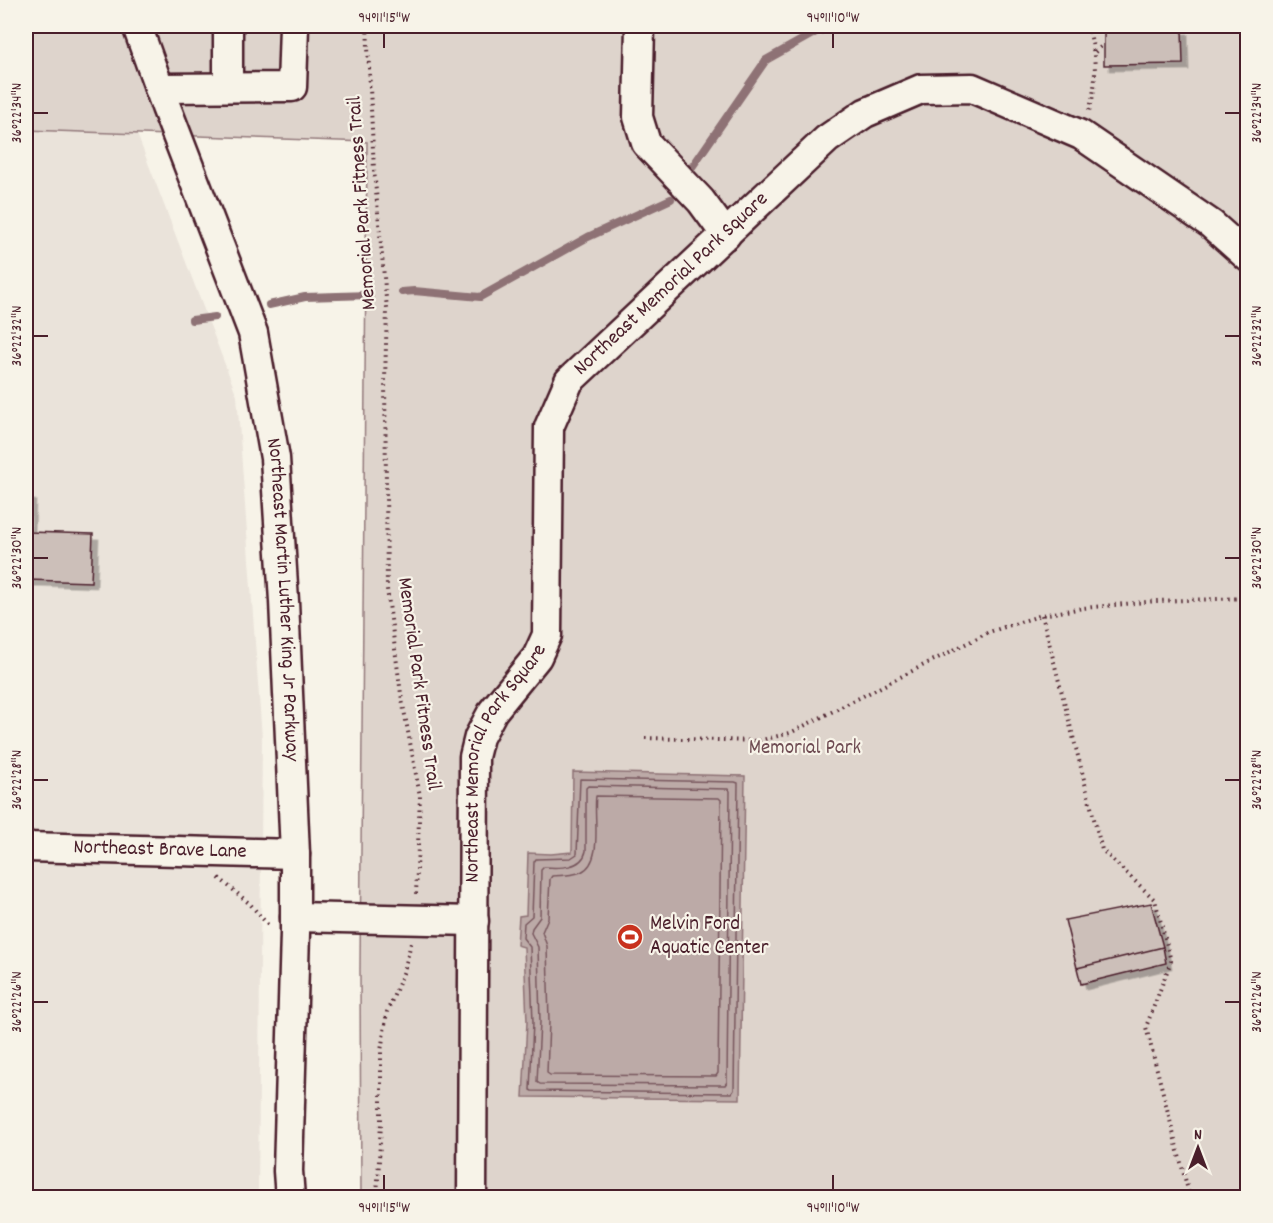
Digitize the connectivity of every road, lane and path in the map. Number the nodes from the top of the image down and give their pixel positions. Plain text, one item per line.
1 (137, 26) edge
2 (228, 26) edge
3 (294, 26) edge
4 (367, 26) edge
5 (639, 26) edge
6 (1088, 26) edge
7 (1104, 44) dead end
8 (1095, 51) junction
9 (159, 87) junction
10 (228, 87) junction
11 (1081, 135) junction
12 (726, 235) junction
13 (1248, 257) edge
14 (1248, 598) edge
15 (1042, 615) junction
16 (645, 738) dead end
17 (26, 847) edge
18 (294, 854) junction
19 (218, 876) dead end
20 (414, 919) junction
21 (474, 921) junction
22 (282, 922) junction
23 (290, 1197) edge
24 (377, 1197) edge
25 (472, 1197) edge
26 (1190, 1197) edge

1 - 9 street, Northeast Martin Luther King Jr Parkway
2 - 10 street
3 - 10 street
4 - 20 path, Memorial Park Fitness Trail
5 - 12 street
6 - 8 path
7 - 8 path
8 - 11 path
9 - 10 street
9 - 18 street, Northeast Martin Luther King Jr Parkway
11 - 12 street, Northeast Memorial Park Square
11 - 13 street, Northeast Memorial Park Square
12 - 21 street, Northeast Memorial Park Square
14 - 15 path
15 - 16 path
15 - 26 path
17 - 18 street, Northeast Brave Lane
18 - 22 street, Northeast Martin Luther King Jr Parkway
19 - 22 path
20 - 21 street
20 - 22 street
20 - 24 path, Memorial Park Fitness Trail
21 - 25 street, Northeast Memorial Park Square
22 - 23 street, Northeast Martin Luther King Jr Parkway

